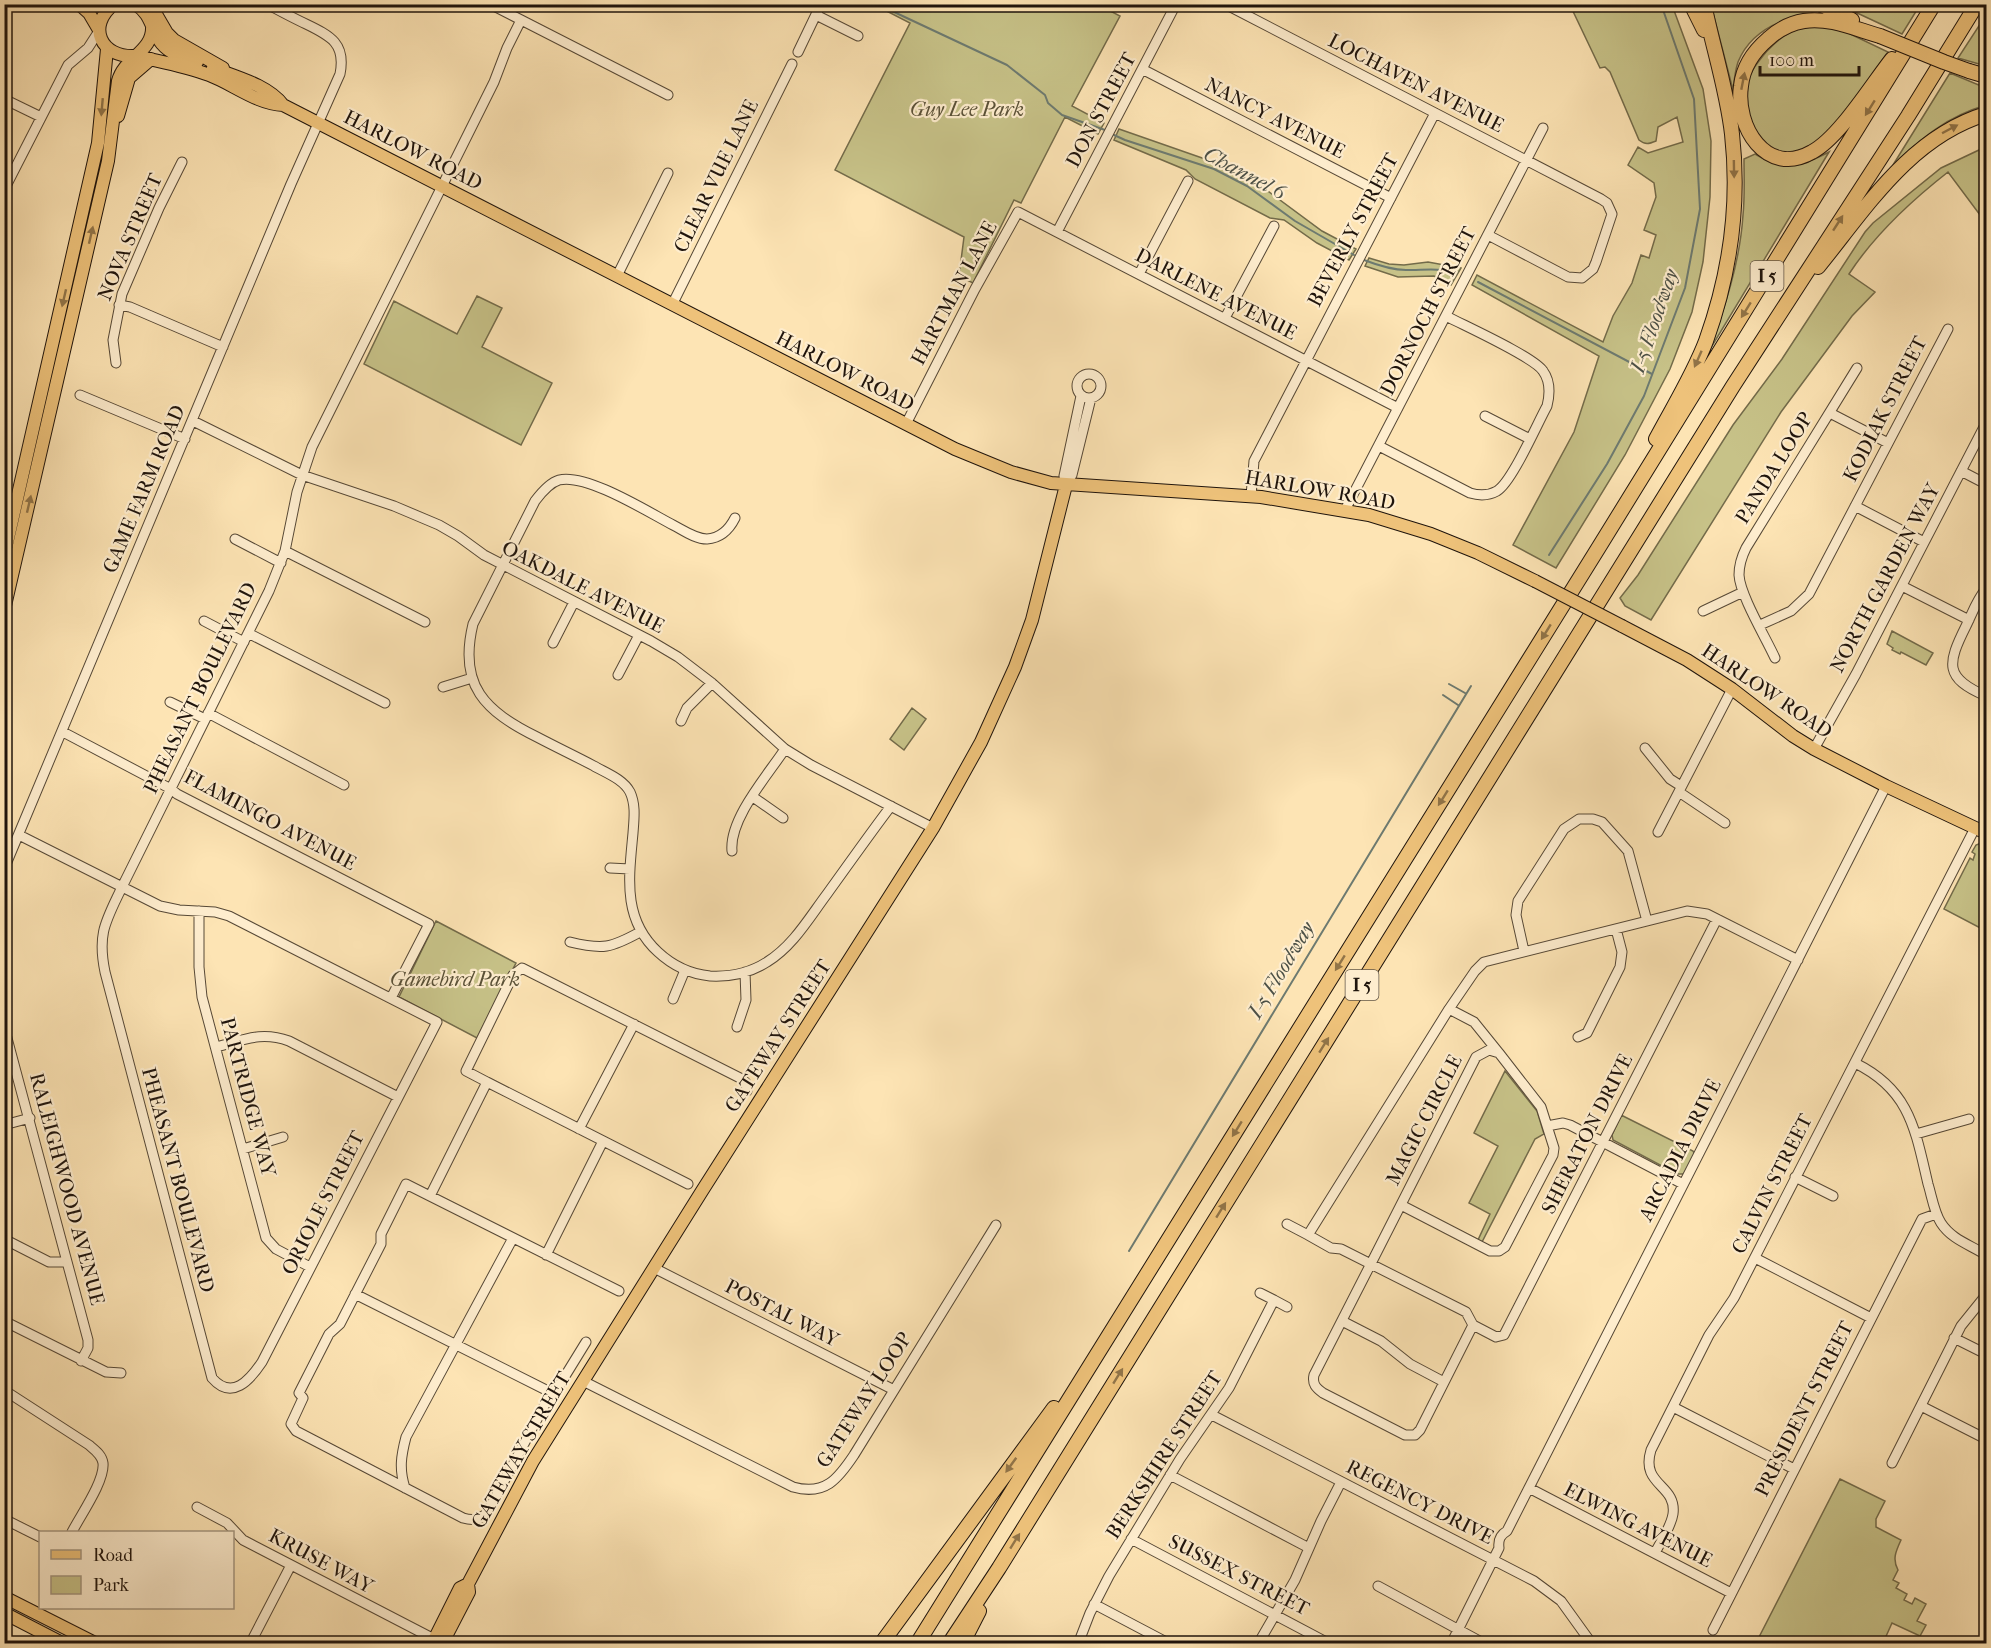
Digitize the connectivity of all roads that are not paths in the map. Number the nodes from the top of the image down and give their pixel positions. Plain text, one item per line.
1 (79, 4) edge
2 (114, 4) edge
3 (135, 4) edge
4 (267, 4) edge
5 (490, 4) edge
6 (821, 4) edge
7 (1176, 4) edge
8 (1226, 4) edge
9 (1691, 4) edge
10 (1704, 4) edge
11 (1820, 4) edge
12 (1933, 4) edge
13 (1977, 4) edge
14 (153, 7) edge
15 (816, 15) junction
16 (521, 20) junction
17 (152, 24) junction
18 (99, 31) junction
19 (858, 36) dead end
20 (1880, 36) junction
21 (88, 48) junction
22 (1713, 48) junction
23 (107, 49) junction
24 (798, 52) dead end
25 (135, 56) junction
26 (151, 59) junction
27 (792, 64) dead end
28 (1142, 69) junction
29 (1986, 75) edge
30 (243, 80) junction
31 (668, 95) dead end
32 (4, 99) edge
33 (283, 105) junction
34 (1435, 113) junction
35 (1986, 114) edge
36 (41, 117) junction
37 (319, 123) junction
38 (1543, 129) dead end
39 (111, 134) junction
40 (1527, 160) junction
41 (182, 162) dead end
42 (668, 173) dead end
43 (1188, 181) dead end
44 (441, 187) junction
45 (4, 190) edge
46 (1391, 198) junction
47 (1018, 212) joint
48 (1274, 226) dead end
49 (1058, 232) junction
50 (1488, 235) junction
51 (1139, 274) junction
52 (617, 276) junction
53 (119, 305) junction
54 (672, 305) junction
55 (1446, 316) junction
56 (1225, 318) junction
57 (1771, 325) junction
58 (1947, 329) dead end
59 (223, 347) junction
60 (1306, 360) junction
61 (116, 363) dead end
62 (1857, 368) dead end
63 (80, 395) dead end
64 (1086, 397) dead end
65 (1398, 408) junction
66 (1830, 413) junction
67 (1485, 416) dead end
68 (193, 421) junction
69 (1986, 423) edge
70 (906, 424) junction
71 (185, 439) junction
72 (1530, 439) junction
73 (1888, 443) junction
74 (1379, 446) junction
75 (1961, 471) junction
76 (302, 476) junction
77 (1986, 484) edge
78 (1066, 485) junction
79 (1251, 496) junction
80 (1855, 506) junction
81 (1345, 510) junction
82 (735, 519) dead end
83 (235, 539) dead end
84 (1924, 543) junction
85 (1599, 547) junction
86 (285, 551) junction
87 (4, 556) edge
88 (280, 564) junction
89 (502, 565) junction
90 (1902, 586) junction
91 (1986, 589) edge
92 (1743, 592) junction
93 (574, 602) junction
94 (4, 610) edge
95 (1703, 610) dead end
96 (1969, 620) junction
97 (204, 621) dead end
98 (425, 622) dead end
99 (1760, 625) junction
100 (639, 635) junction
101 (246, 638) junction
102 (553, 643) dead end
103 (1775, 658) dead end
104 (618, 675) dead end
105 (472, 678) junction
106 (712, 683) junction
107 (443, 687) dead end
108 (1732, 689) junction
109 (1986, 696) edge
110 (170, 702) dead end
111 (385, 703) dead end
112 (206, 716) junction
113 (681, 721) dead end
114 (63, 732) junction
115 (1645, 748) dead end
116 (785, 749) junction
117 (1814, 749) junction
118 (344, 785) dead end
119 (1886, 786) junction
120 (171, 789) junction
121 (1680, 789) junction
122 (753, 797) junction
123 (891, 806) junction
124 (783, 818) dead end
125 (1725, 823) dead end
126 (933, 828) junction
127 (1981, 830) edge
128 (1658, 832) dead end
129 (19, 835) junction
130 (732, 851) dead end
131 (4, 868) edge
132 (610, 868) dead end
133 (630, 869) junction
134 (122, 887) junction
135 (199, 911) junction
136 (1717, 919) junction
137 (1647, 921) junction
138 (1616, 929) junction
139 (640, 932) junction
140 (570, 942) dead end
141 (1524, 951) junction
142 (1798, 960) junction
143 (685, 970) junction
144 (745, 972) junction
145 (392, 998) junction
146 (673, 999) dead end
147 (1449, 1009) junction
148 (634, 1024) junction
149 (4, 1027) edge
150 (737, 1027) dead end
151 (1578, 1037) dead end
152 (216, 1047) junction
153 (1499, 1053) junction
154 (1854, 1063) junction
155 (487, 1082) junction
156 (747, 1091) dead end
157 (398, 1097) junction
158 (30, 1118) junction
159 (1968, 1119) dead end
160 (4, 1125) edge
161 (1547, 1126) junction
162 (579, 1129) junction
163 (1916, 1134) junction
164 (283, 1137) dead end
165 (603, 1141) junction
166 (1603, 1142) junction
167 (243, 1149) junction
168 (1795, 1177) junction
169 (688, 1184) dead end
170 (1683, 1184) junction
171 (430, 1196) junction
172 (1833, 1196) dead end
173 (1401, 1205) junction
174 (1936, 1214) junction
175 (1287, 1224) dead end
176 (996, 1225) dead end
177 (1308, 1235) junction
178 (513, 1238) junction
179 (4, 1239) edge
180 (546, 1255) junction
181 (1986, 1255) edge
182 (1755, 1258) junction
183 (67, 1262) junction
184 (1371, 1264) junction
185 (310, 1268) junction
186 (654, 1268) junction
187 (619, 1291) dead end
188 (1260, 1293) dead end
189 (355, 1294) junction
190 (1986, 1295) edge
191 (1274, 1300) junction
192 (1287, 1307) dead end
193 (1871, 1318) junction
194 (4, 1321) edge
195 (1342, 1321) junction
196 (1473, 1325) junction
197 (1954, 1338) junction
198 (586, 1342) dead end
199 (454, 1345) junction
200 (1986, 1354) edge
201 (81, 1361) junction
202 (1087, 1370) junction
203 (121, 1373) dead end
204 (583, 1381) junction
205 (1444, 1382) junction
206 (230, 1389) joint
207 (4, 1390) edge
208 (894, 1390) junction
209 (554, 1394) junction
210 (1921, 1406) junction
211 (1672, 1407) junction
212 (1212, 1415) junction
213 (1986, 1439) edge
214 (1892, 1463) dead end
215 (1794, 1469) junction
216 (1170, 1476) junction
217 (1341, 1482) junction
218 (405, 1488) junction
219 (1529, 1488) junction
220 (197, 1507) dead end
221 (4, 1519) edge
222 (73, 1531) edge
223 (39, 1537) edge
224 (1131, 1539) junction
225 (1309, 1548) junction
226 (1655, 1553) junction
227 (1493, 1559) junction
228 (291, 1565) junction
229 (999, 1568) junction
230 (1378, 1586) dead end
231 (1731, 1593) junction
232 (4, 1597) edge
233 (915, 1597) junction
234 (1094, 1604) junction
235 (4, 1613) edge
236 (1274, 1614) junction
237 (1458, 1629) junction
238 (1713, 1630) dead end
239 (436, 1641) edge
240 (1168, 1643) edge
241 (64, 1644) edge
242 (97, 1644) edge
243 (250, 1644) edge
244 (871, 1644) edge
245 (881, 1644) edge
246 (917, 1644) edge
247 (949, 1644) edge
248 (962, 1644) edge
249 (1078, 1644) edge
250 (1258, 1644) edge
251 (1330, 1644) edge
252 (1451, 1644) edge
253 (1485, 1644) edge
254 (1592, 1644) edge

1 - 18 main road
2 - 18 main road
3 - 17 main road
4 - 37 street, GAME FARM ROAD
5 - 16 street
6 - 15 street
7 - 28 street, DON STREET
8 - 34 street, LOCHAVEN AVENUE
9 - 22 highway
10 - 22 highway
11 - 20 highway
12 -> 20 highway
12 -> 85 highway, I 5
57 -> 13 highway, I 5
14 - 17 main road
14 - 30 main road
15 - 19 street
15 - 24 street
16 - 31 street
16 - 44 street, PHEASANT BOULEVARD
17 - 25 main road
17 - 30 main road
18 - 21 street
18 - 23 main road
20 - 29 highway, bridge
21 - 23 street
21 - 36 street
22 -> 85 highway
23 - 25 main road
23 -> 87 main road
25 - 26 main road
25 - 39 main road
26 - 33 main road
26 - 39 main road
27 - 54 street, CLEAR VUE LANE
28 - 46 street, NANCY AVENUE
28 - 49 street, DON STREET
30 - 33 main road
32 - 36 street
33 - 37 main road, HARLOW ROAD
34 - 40 street, LOCHAVEN AVENUE
34 - 46 street, BEVERLY STREET
57 -> 35 highway
36 - 45 street
37 - 44 main road, HARLOW ROAD
37 - 59 street, GAME FARM ROAD
38 - 40 street, DORNOCH STREET
94 -> 39 main road
40 - 50 street, DORNOCH STREET
40 - 50 street, LOCHAVEN AVENUE
41 - 53 street, NOVA STREET
42 - 52 street
43 - 51 street
44 - 52 main road, HARLOW ROAD
44 - 76 street, PHEASANT BOULEVARD
46 - 60 street, BEVERLY STREET
47 - 49 street, DARLENE AVENUE
47 - 70 street, HARTMAN LANE
48 - 56 street
49 - 51 street, DARLENE AVENUE
50 - 55 street, DORNOCH STREET
51 - 56 street, DARLENE AVENUE
52 - 54 main road, HARLOW ROAD
53 - 59 street
53 - 61 street, NOVA STREET
54 - 70 main road, HARLOW ROAD
55 - 65 street, DORNOCH STREET
55 - 72 street
56 - 60 street, DARLENE AVENUE
229 -> 57 highway, I 5
58 - 73 street, KODIAK STREET
59 - 68 street, GAME FARM ROAD
60 - 65 street, DARLENE AVENUE
60 - 79 street, BEVERLY STREET
62 - 66 street, PANDA LOOP
63 - 71 street
64 - 78 street, GATEWAY STREET
65 - 74 street, DORNOCH STREET
66 - 73 street
66 - 92 street, PANDA LOOP
67 - 72 street
68 - 71 street, GAME FARM ROAD
68 - 76 street, OAKDALE AVENUE
69 - 75 street, NORTH GARDEN WAY
70 - 78 main road, HARLOW ROAD
71 - 114 street, GAME FARM ROAD
72 - 74 street
73 - 80 street, KODIAK STREET
74 - 81 street, DORNOCH STREET
75 - 77 street
75 - 84 street, NORTH GARDEN WAY
76 - 86 street, PHEASANT BOULEVARD
76 - 89 street, OAKDALE AVENUE
78 - 79 main road, HARLOW ROAD
78 - 126 main road, GATEWAY STREET
79 - 81 main road, HARLOW ROAD
80 - 84 street, KODIAK STREET
80 - 99 street, KODIAK STREET
81 - 108 main road, HARLOW ROAD, bridge
82 - 89 street
83 - 88 street
84 - 90 street, NORTH GARDEN WAY
85 -> 202 highway, I 5
86 - 88 street, PHEASANT BOULEVARD
86 - 98 street
88 - 101 street, PHEASANT BOULEVARD
89 - 93 street, OAKDALE AVENUE
89 - 105 street
90 - 96 street
90 - 117 street, NORTH GARDEN WAY
91 - 96 street
92 - 95 street
92 - 99 street, PANDA LOOP
93 - 100 street, OAKDALE AVENUE
93 - 102 street
96 - 109 street
97 - 101 street
99 - 103 street, PANDA LOOP
100 - 104 street
100 - 106 street, OAKDALE AVENUE
101 - 111 street
101 - 112 street, PHEASANT BOULEVARD
105 - 107 street
105 - 133 street
106 - 113 street
106 - 116 street, OAKDALE AVENUE
108 - 117 main road, HARLOW ROAD
108 - 121 street
110 - 112 street
112 - 118 street
112 - 120 street, PHEASANT BOULEVARD
114 - 120 street, FLAMINGO AVENUE
114 - 129 street, GAME FARM ROAD
115 - 121 street
116 - 122 street
116 - 123 street, OAKDALE AVENUE
117 - 119 main road, HARLOW ROAD
119 - 127 main road, HARLOW ROAD
119 - 142 street, ARCADIA DRIVE
120 - 134 street, PHEASANT BOULEVARD
120 - 145 street, FLAMINGO AVENUE
121 - 125 street
121 - 128 street
122 - 124 street
122 - 130 street
123 - 126 street, OAKDALE AVENUE
123 - 144 street
126 - 186 main road, GATEWAY STREET
127 - 154 street, CALVIN STREET
129 - 131 street, GAME FARM ROAD
129 - 134 street
132 - 133 street
133 - 139 street
134 - 135 street
134 - 206 street, PHEASANT BOULEVARD
135 - 145 street
135 - 152 street, PARTRIDGE WAY
136 - 137 street
136 - 142 street
136 - 166 street, SHERATON DRIVE
137 - 138 street
137 - 141 street
138 - 141 street
138 - 151 street
139 - 140 street
139 - 143 street
141 - 147 street
142 - 170 street, ARCADIA DRIVE
143 - 144 street
143 - 146 street
144 - 150 street
145 - 157 street, ORIOLE STREET
147 - 153 street
147 - 177 street
148 - 155 street
148 - 156 street
148 - 162 street
149 - 158 street, RALEIGHWOOD AVENUE
152 - 157 street
152 - 167 street, PARTRIDGE WAY
153 - 161 street
153 - 173 street, MAGIC CIRCLE
154 - 163 street
154 - 168 street, CALVIN STREET
155 - 162 street
155 - 171 street
157 - 185 street, ORIOLE STREET
158 - 160 street
158 - 183 street, RALEIGHWOOD AVENUE
159 - 163 street
161 - 166 street
161 - 173 street
162 - 165 street
163 - 174 street
164 - 167 street
165 - 169 street
165 - 180 street
166 - 170 street
166 - 196 street, SHERATON DRIVE
167 - 185 street, PARTRIDGE WAY
168 - 172 street
168 - 182 street, CALVIN STREET
170 - 219 street, ARCADIA DRIVE
171 - 178 street
171 - 189 street
173 - 184 street, MAGIC CIRCLE
174 - 181 street
174 - 193 street, PRESIDENT STREET
175 - 177 street
176 - 208 street, GATEWAY LOOP
177 - 184 street
178 - 180 street
178 - 199 street
179 - 183 street
180 - 187 street
182 - 193 street
182 - 211 street, CALVIN STREET
183 - 201 street, RALEIGHWOOD AVENUE
184 - 195 street, MAGIC CIRCLE
184 - 196 street
185 - 206 street, ORIOLE STREET
186 - 204 main road, GATEWAY STREET
186 - 208 street, POSTAL WAY
188 - 191 street
189 - 199 street
189 - 218 street
190 - 197 street
191 - 192 street
191 - 212 street, BERKSHIRE STREET
193 - 215 street, PRESIDENT STREET
194 - 201 street
195 - 205 street
195 - 205 street, MAGIC CIRCLE
196 - 205 street
197 - 200 street
197 - 210 street
198 - 209 street
199 - 209 street
199 - 218 street
201 - 203 street
202 -> 233 highway
202 - 246 highway, I 5
204 - 208 street, GATEWAY LOOP
204 - 239 main road, GATEWAY STREET
207 - 222 street
209 - 218 street
210 - 213 street
210 - 214 street
211 - 215 street
211 - 226 street, CALVIN STREET
212 - 216 street, BERKSHIRE STREET
212 - 217 street, REGENCY DRIVE
215 - 231 street, PRESIDENT STREET
216 - 224 street, BERKSHIRE STREET
216 - 225 street
217 - 225 street
217 - 227 street, REGENCY DRIVE
219 - 226 street, ELWING AVENUE
219 - 227 street, ARCADIA DRIVE
220 - 228 street, KRUSE WAY
221 - 223 street
224 - 234 street, BERKSHIRE STREET
224 - 236 street, SUSSEX STREET
225 - 236 street
226 - 231 street, ELWING AVENUE
227 - 237 street, ARCADIA DRIVE
227 - 254 street, REGENCY DRIVE
228 - 239 street, KRUSE WAY
228 - 243 street
229 - 247 highway, I 5
229 - 248 highway
230 - 237 street
231 - 238 street, PRESIDENT STREET
232 - 242 main road
233 - 244 highway
233 - 245 highway
234 - 240 street
234 - 249 street, BERKSHIRE STREET
235 - 241 main road
236 - 250 street
236 - 251 street, SUSSEX STREET
237 - 252 street, ARCADIA DRIVE
237 - 253 street

